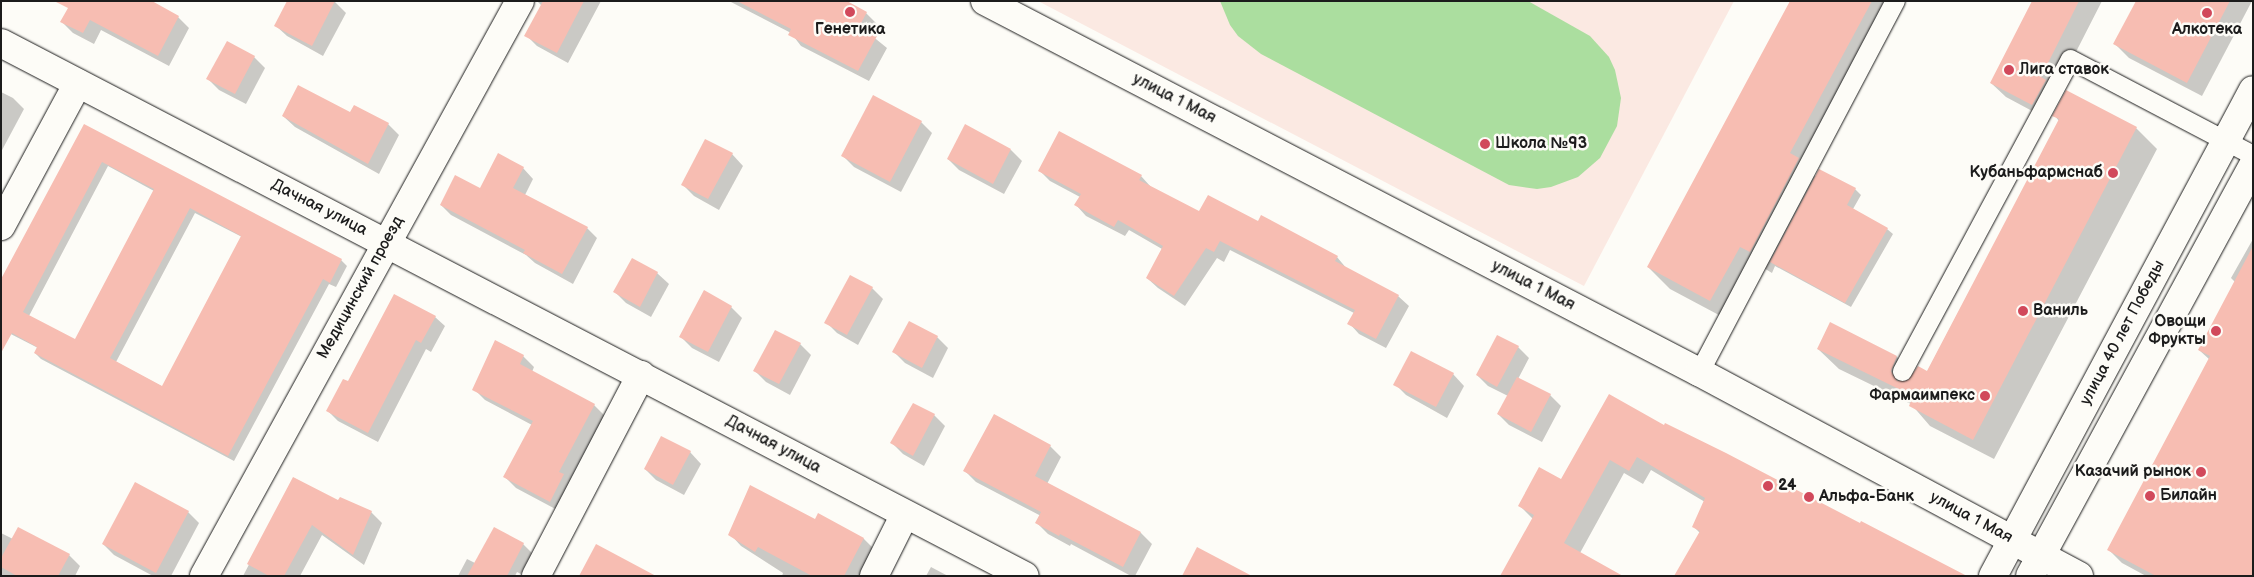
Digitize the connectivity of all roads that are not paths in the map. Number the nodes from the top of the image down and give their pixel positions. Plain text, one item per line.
1 (520, 1) edge
2 (985, 1) edge
3 (1895, 1) edge
4 (1, 43) edge
5 (78, 83) junction
6 (2253, 90) edge
7 (2226, 141) junction
8 (2253, 155) edge
9 (2253, 166) edge
10 (1, 226) edge
11 (386, 242) junction
12 (1902, 371) dead end
13 (1699, 372) junction
14 (640, 375) junction
15 (905, 514) junction
16 (2012, 540) junction
17 (2036, 566) edge
18 (204, 576) edge
19 (536, 576) edge
20 (874, 576) edge
21 (1025, 576) edge
22 (1993, 576) edge
23 (2079, 576) edge

1 - 11 street, Медицинский проезд
2 - 13 street, улица 1 Мая
3 - 13 lane
4 - 5 street, Дачная улица
5 - 10 street
5 - 11 street, Дачная улица
6 - 7 street, улица 40 лет Победы
7 - 8 lane
7 - 12 lane
7 - 16 street, улица 40 лет Победы
9 - 17 street, улица 40 лет Победы
11 - 14 street, Дачная улица
11 - 18 street, Медицинский проезд
13 - 16 street, улица 1 Мая
14 - 15 street, Дачная улица
14 - 19 street
15 - 20 street
15 - 21 street, Дачная улица
16 - 17 street, улица 1 Мая
16 - 22 street, улица 40 лет Победы
17 - 23 street, улица 1 Мая

